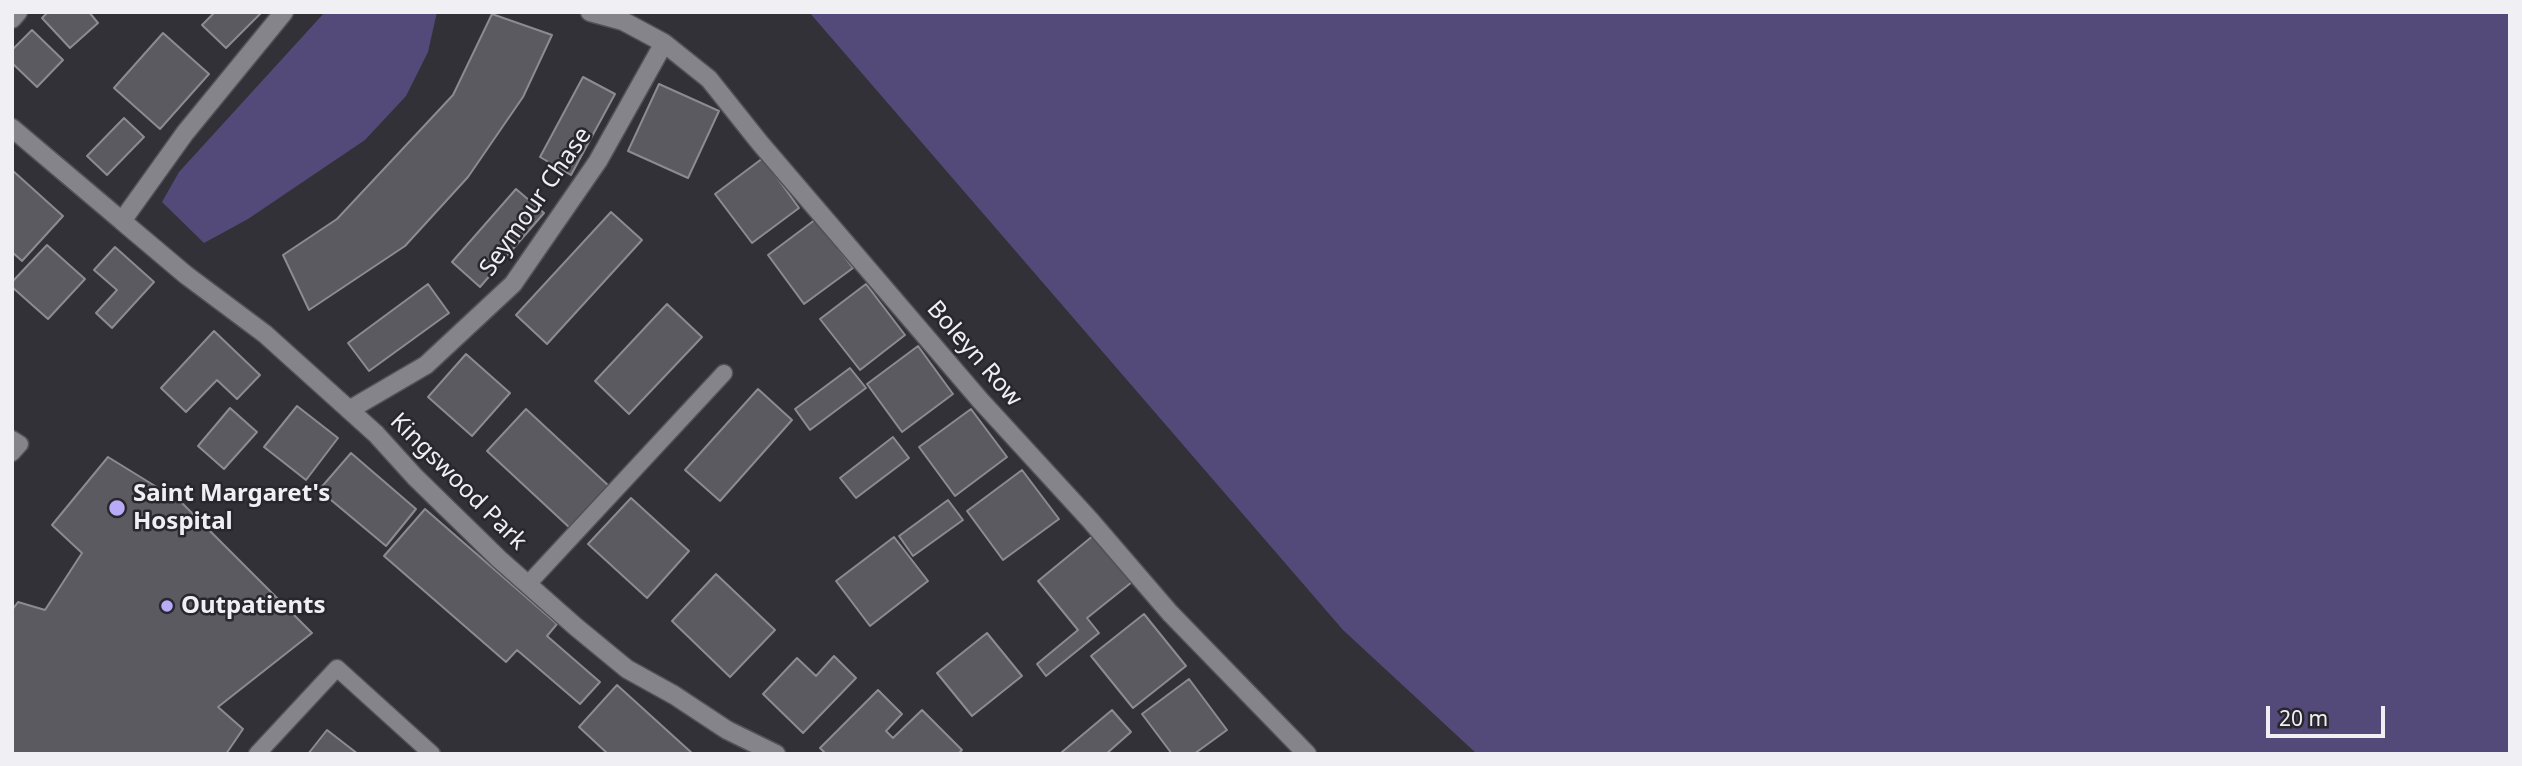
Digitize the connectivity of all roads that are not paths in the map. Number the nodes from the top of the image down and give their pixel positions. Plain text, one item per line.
1 (18, 12) edge
2 (284, 12) edge
3 (590, 12) edge
4 (12, 19) edge
5 (664, 43) junction
6 (12, 128) edge
7 (122, 221) junction
8 (724, 373) dead end
9 (349, 410) junction
10 (12, 439) edge
11 (12, 453) edge
12 (528, 584) junction
13 (257, 754) edge
14 (432, 754) edge
15 (776, 754) edge
16 (1307, 754) edge

1 - 4 street
2 - 7 street
3 - 5 street, Boleyn Row
5 - 9 street, Seymour Chase
5 - 16 street, Boleyn Row
6 - 7 street, Kingswood Park
7 - 9 street, Kingswood Park
8 - 12 lane
9 - 12 street, Kingswood Park
10 - 11 lane
12 - 15 street, Kingswood Park
13 - 14 lane

